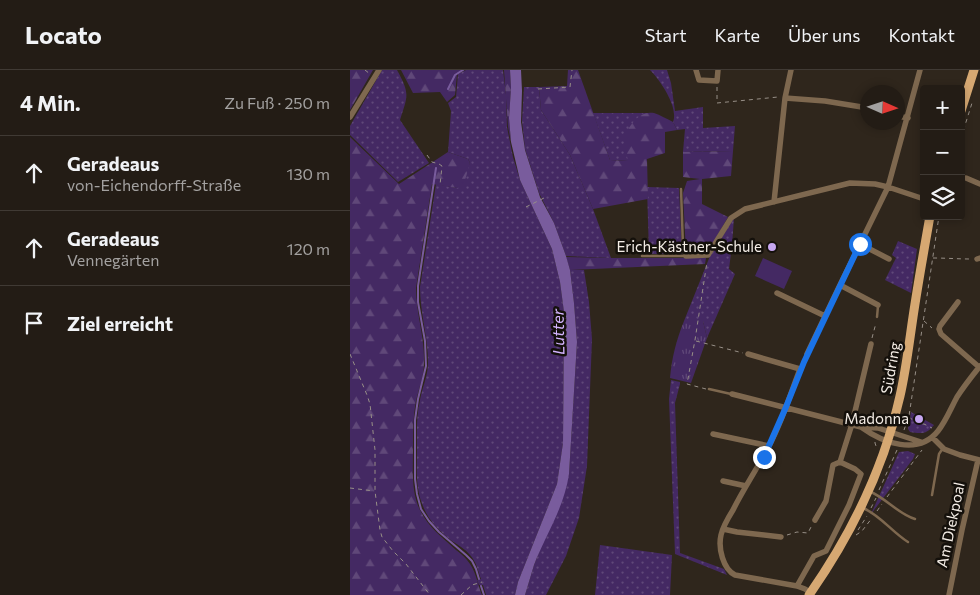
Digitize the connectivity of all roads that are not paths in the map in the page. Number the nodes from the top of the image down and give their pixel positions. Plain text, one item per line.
1 (379, 70) edge
2 (696, 70) edge
3 (718, 70) edge
4 (791, 70) edge
5 (920, 70) edge
6 (974, 70) edge
7 (785, 98) junction
8 (965, 99) edge
9 (860, 107) edge
10 (350, 117) edge
11 (905, 117) edge
12 (908, 118) junction
13 (965, 178) edge
14 (980, 184) edge
15 (888, 187) junction
16 (681, 189) dead end
17 (920, 198) edge
18 (774, 202) junction
19 (929, 220) edge
20 (860, 244) junction
21 (642, 256) dead end
22 (686, 256) junction
23 (889, 259) dead end
24 (840, 284) junction
25 (777, 293) dead end
26 (958, 302) dead end
27 (878, 305) joint
28 (825, 316) junction
29 (877, 317) road end
30 (871, 344) road end
31 (748, 354) road end
32 (807, 354) dead end
33 (980, 366) edge
34 (709, 389) road end
35 (732, 394) joint
36 (786, 407) junction
37 (852, 424) junction
38 (713, 434) dead end
39 (889, 436) junction
40 (932, 436) junction
41 (922, 445) junction
42 (769, 446) junction
43 (943, 448) junction
44 (979, 460) edge
45 (840, 462) junction
46 (723, 481) dead end
47 (746, 486) junction
48 (873, 493) junction
49 (932, 495) dead end
50 (866, 509) junction
51 (915, 519) dead end
52 (814, 520) road end
53 (723, 529) junction
54 (781, 537) road end
55 (908, 542) dead end
56 (797, 586) junction
57 (810, 594) edge
58 (949, 595) edge

1 - 10 street
2 - 3 street
4 - 7 street
5 - 12 street
6 - 8 main road
7 - 9 street
7 - 18 street
11 - 12 street
12 - 15 street
13 - 14 street
15 - 17 street
15 - 18 street
15 - 20 street
16 - 22 lane
18 - 22 street
19 - 39 main road, Südring
20 - 23 street
20 - 24 street
21 - 22 lane
24 - 27 street
24 - 28 street
25 - 28 street
26 - 33 street
27 - 29 lane
28 - 32 street
30 - 37 street
31 - 36 street
33 - 40 street
34 - 35 lane
35 - 36 street
36 - 37 street
36 - 42 street
37 - 39 street
37 - 45 street
38 - 42 street
39 - 41 street
39 - 41 street
39 - 48 main road, Südring
40 - 41 street
40 - 43 street
42 - 47 street
43 - 44 street
43 - 49 lane
44 - 58 street, Am Diekpoal
45 - 52 street
45 - 56 street
46 - 47 street
47 - 53 street
48 - 50 main road, Südring
48 - 51 lane
50 - 55 lane
50 - 57 main road, Südring
53 - 54 street
53 - 56 street
56 - 57 street

